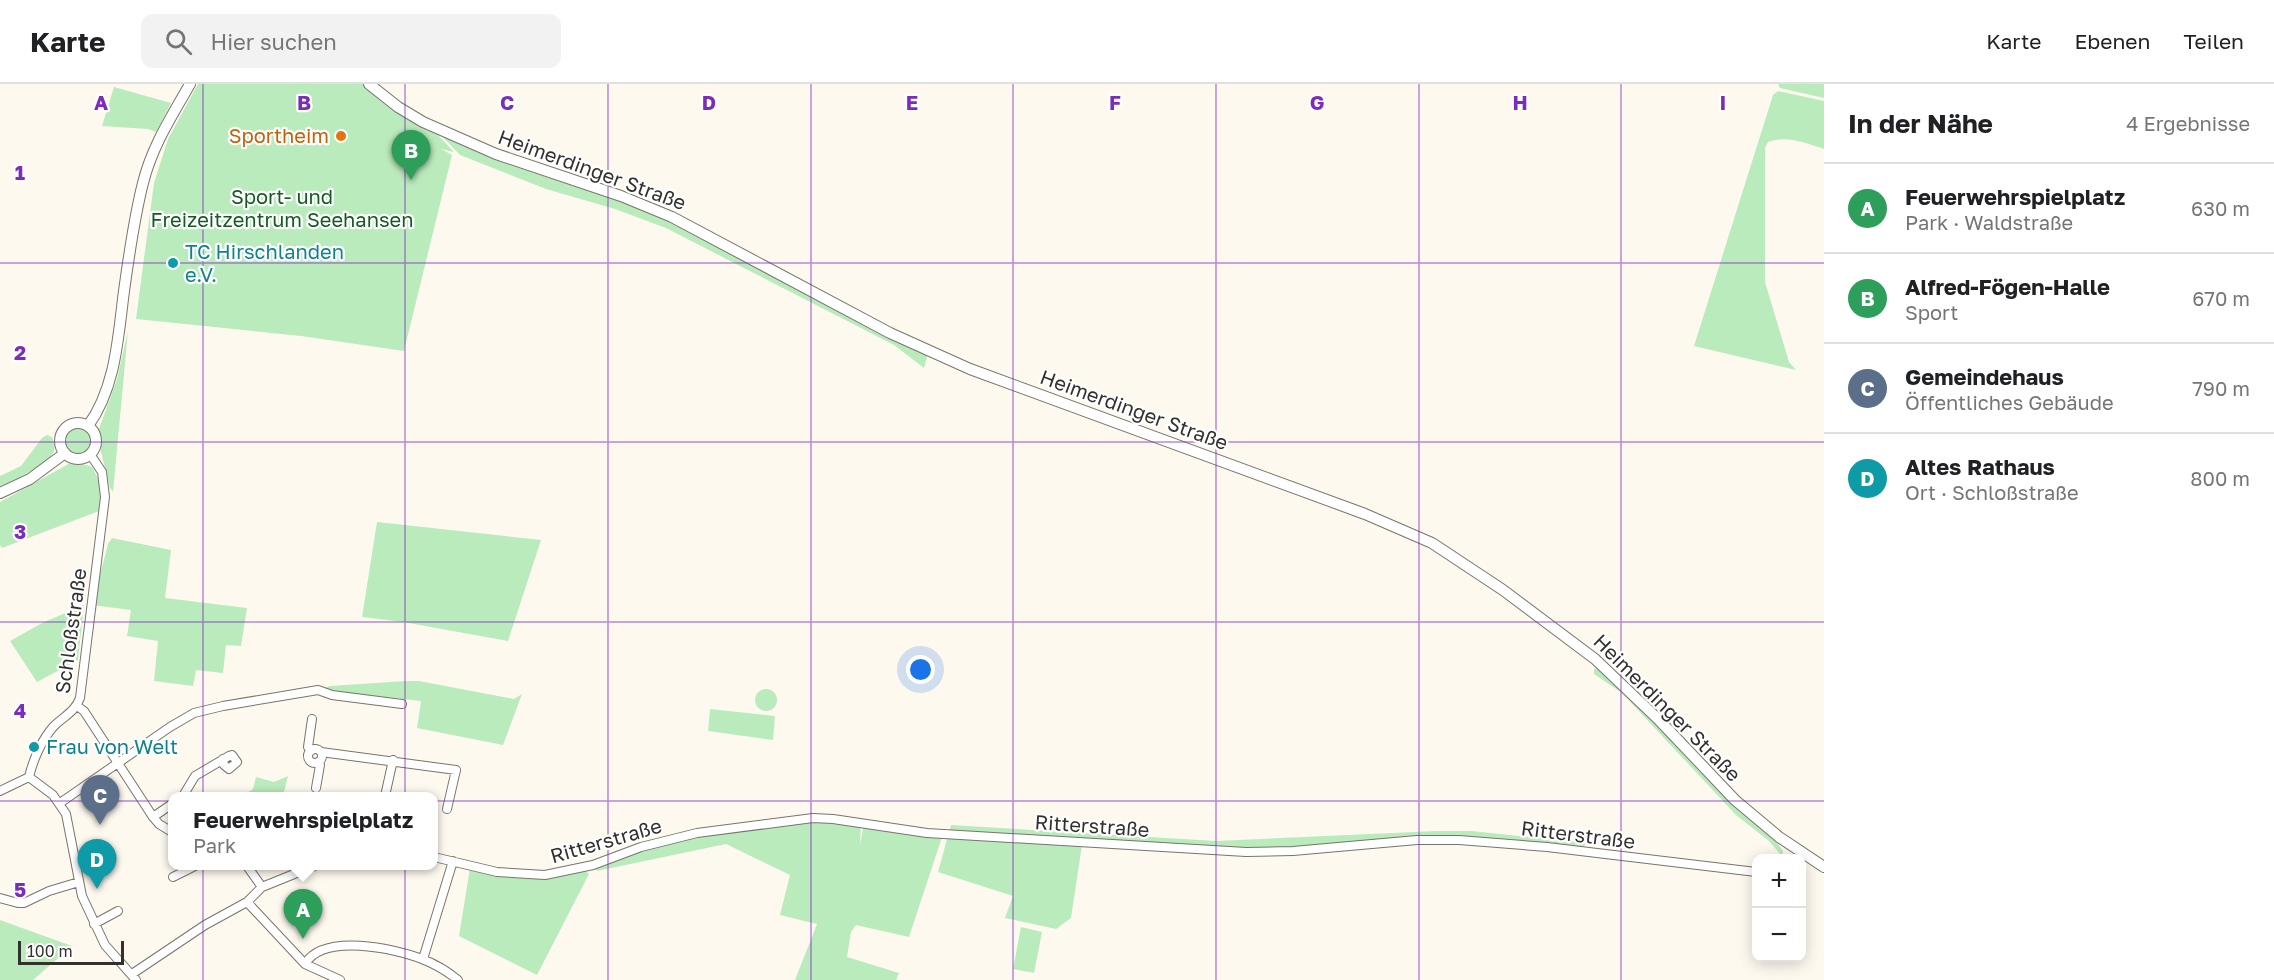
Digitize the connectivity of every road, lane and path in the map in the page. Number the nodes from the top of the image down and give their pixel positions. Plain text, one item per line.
1 (190, 84) edge
2 (369, 84) edge
3 (88, 426) junction
4 (65, 453) junction
5 (90, 454) junction
6 (0, 494) edge
7 (402, 704) dead end
8 (77, 706) junction
9 (312, 719) dead end
10 (311, 751) junction
11 (321, 752) junction
12 (223, 759) dead end
13 (393, 760) junction
14 (318, 762) junction
15 (117, 763) junction
16 (29, 777) junction
17 (316, 789) dead end
18 (0, 790) edge
19 (185, 792) edge
20 (386, 792) edge
21 (60, 803) junction
22 (168, 807) edge
23 (447, 809) dead end
24 (153, 817) junction
25 (168, 830) edge
26 (1795, 854) edge
27 (438, 858) edge
28 (1806, 859) edge
29 (453, 861) junction
30 (1824, 867) edge
31 (187, 870) edge
32 (251, 870) edge
33 (304, 870) edge
34 (1752, 872) edge
35 (173, 877) dead end
36 (79, 882) junction
37 (262, 886) junction
38 (0, 898) edge
39 (247, 902) junction
40 (118, 911) dead end
41 (94, 924) junction
42 (423, 959) junction
43 (304, 964) junction
44 (134, 977) edge
45 (340, 980) edge
46 (458, 980) edge

1 - 3 main road
2 - 26 main road, Heimerdinger Straße
3 - 4 main road
3 - 5 main road
4 - 5 main road
4 - 6 main road
5 - 8 street, Schloßstraße
7 - 15 street
8 - 15 street
8 - 16 street, Schloßstraße
9 - 10 street
10 - 11 street
10 - 14 street
11 - 13 street
11 - 14 street
12 - 19 street
13 - 20 street
13 - 23 street
14 - 17 street
15 - 21 street
15 - 24 street
16 - 18 street
16 - 21 street
21 - 36 street
22 - 24 street
24 - 25 street
27 - 29 street, Ritterstraße
28 - 30 main road, Heimerdinger Straße
29 - 34 street, Ritterstraße
29 - 42 street
31 - 35 street
32 - 37 street
33 - 37 street
36 - 38 street
36 - 41 street
37 - 39 street
39 - 43 street
39 - 44 street
40 - 41 street
41 - 44 street
42 - 43 street
42 - 46 street
43 - 45 street

